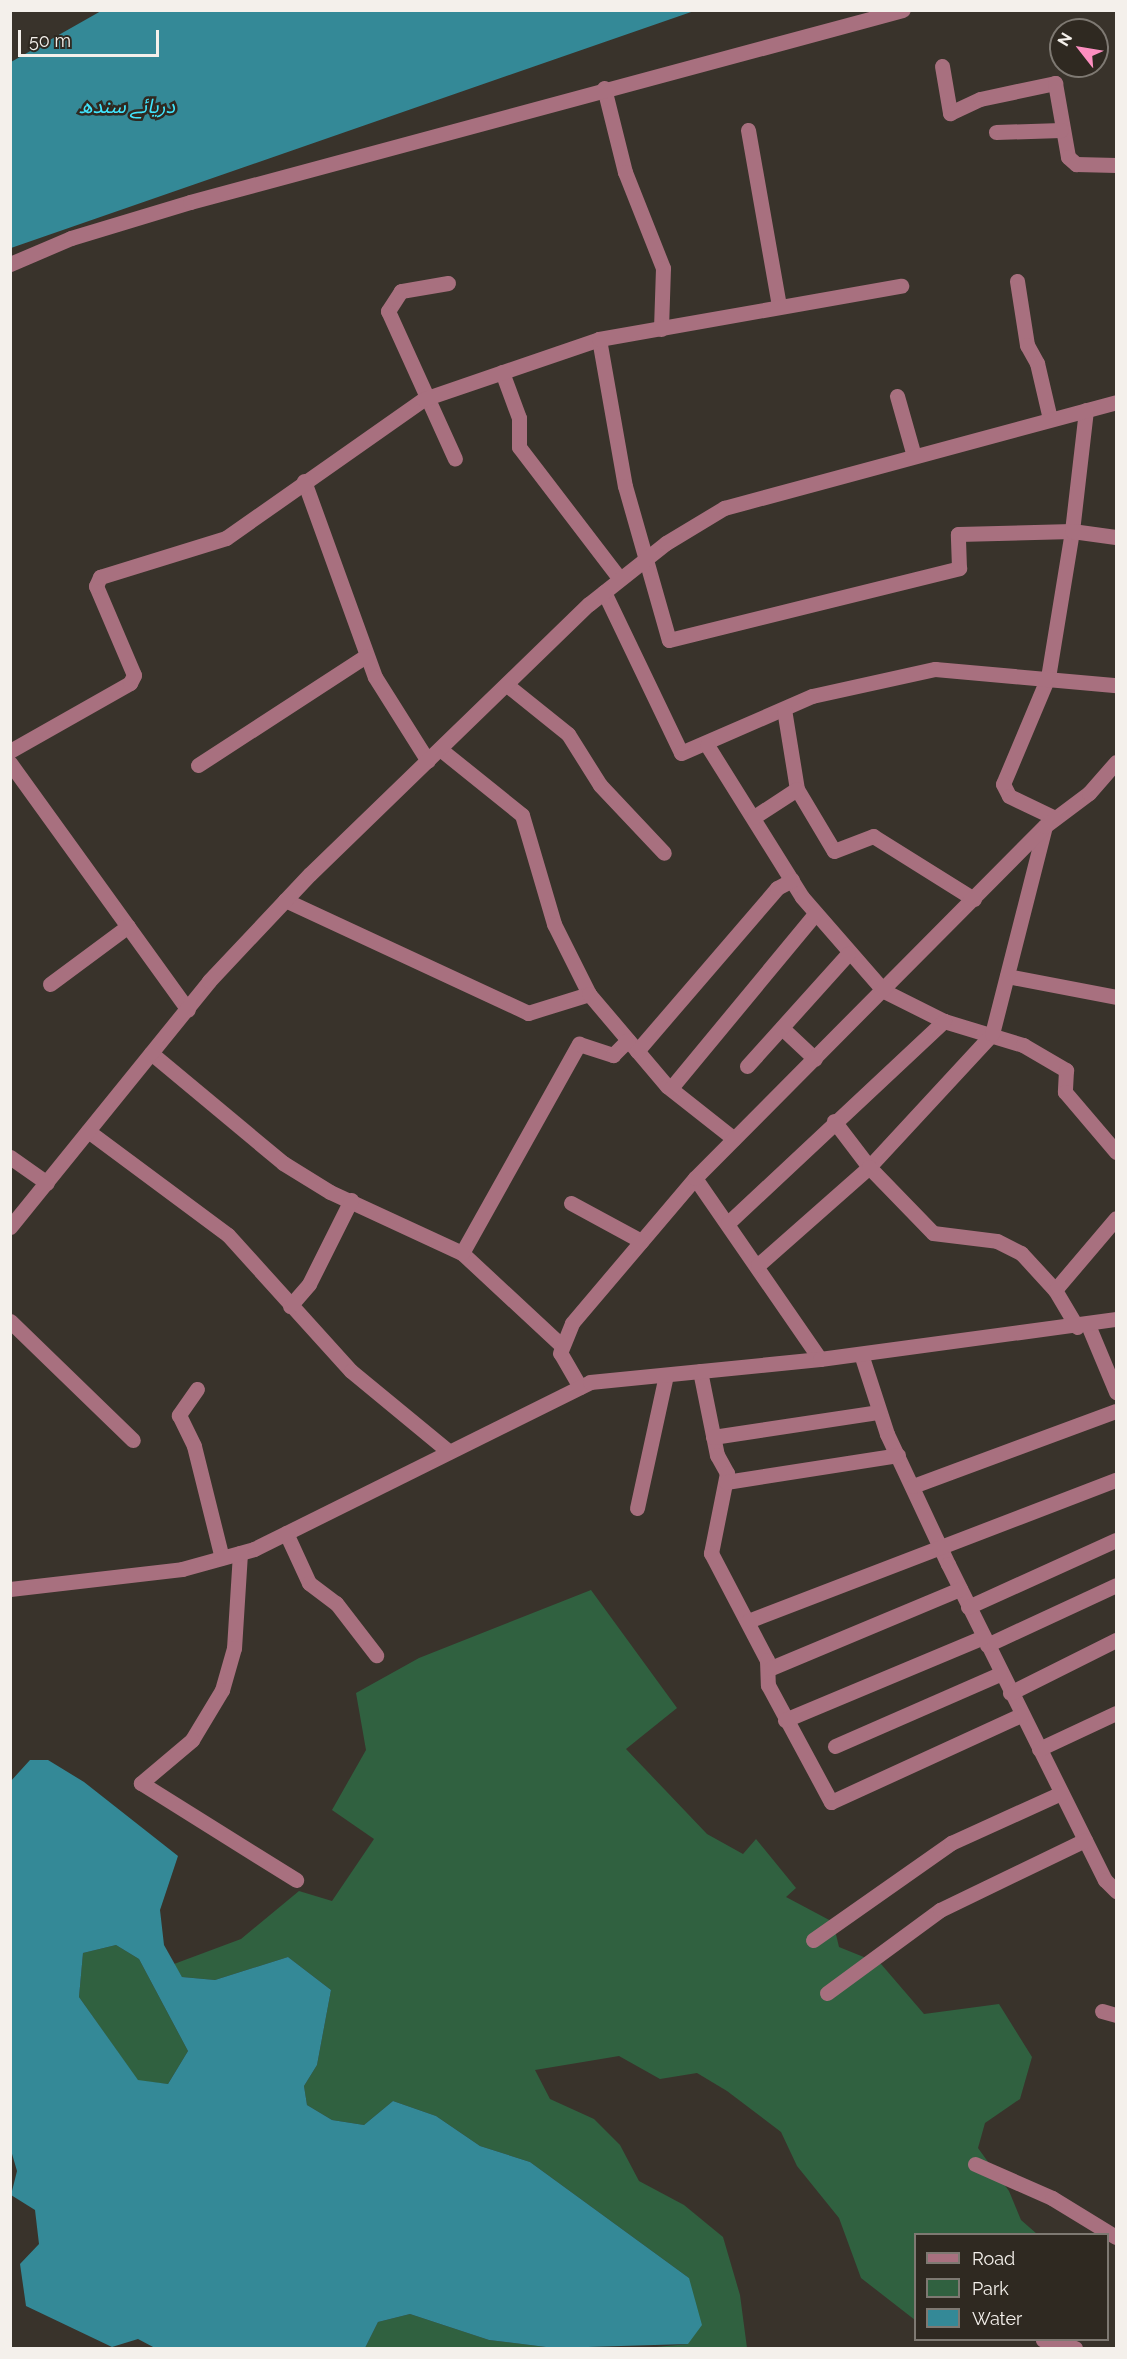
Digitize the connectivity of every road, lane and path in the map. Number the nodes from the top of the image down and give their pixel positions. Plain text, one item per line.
1 (903, 10) edge
2 (942, 66) dead end
3 (604, 88) junction
4 (748, 130) dead end
5 (1061, 130) junction
6 (996, 132) dead end
7 (1116, 165) edge
8 (10, 264) edge
9 (1017, 281) dead end
10 (447, 283) dead end
11 (901, 286) dead end
12 (779, 306) junction
13 (661, 329) junction
14 (599, 339) junction
15 (502, 372) junction
16 (897, 396) dead end
17 (424, 399) junction
18 (1116, 402) edge
19 (1086, 410) junction
20 (1050, 419) junction
21 (914, 456) junction
22 (455, 459) dead end
23 (304, 481) junction
24 (1072, 531) junction
25 (1116, 537) edge
26 (649, 558) junction
27 (621, 579) junction
28 (604, 592) junction
29 (366, 656) junction
30 (1048, 677) junction
31 (507, 685) junction
32 (1116, 685) edge
33 (784, 709) junction
34 (707, 745) junction
35 (440, 749) junction
36 (10, 751) edge
37 (428, 761) junction
38 (1116, 762) edge
39 (10, 763) edge
40 (198, 765) dead end
41 (796, 789) junction
42 (754, 818) junction
43 (1050, 822) junction
44 (664, 853) dead end
45 (792, 880) junction
46 (974, 899) junction
47 (285, 900) junction
48 (815, 914) junction
49 (128, 926) junction
50 (848, 954) junction
51 (1007, 976) junction
52 (50, 984) dead end
53 (884, 991) junction
54 (589, 994) junction
55 (1116, 997) edge
56 (188, 1010) junction
57 (944, 1021) junction
58 (782, 1028) junction
59 (992, 1034) junction
60 (633, 1046) junction
61 (151, 1053) junction
62 (815, 1059) junction
63 (747, 1066) dead end
64 (671, 1088) junction
65 (834, 1121) junction
66 (88, 1131) junction
67 (734, 1139) junction
68 (1116, 1152) edge
69 (10, 1157) edge
70 (869, 1167) junction
71 (695, 1178) junction
72 (46, 1183) junction
73 (351, 1200) junction
74 (571, 1203) dead end
75 (1116, 1218) edge
76 (728, 1223) junction
77 (10, 1227) edge
78 (641, 1241) junction
79 (462, 1253) junction
80 (758, 1265) junction
81 (1055, 1290) junction
82 (290, 1306) junction
83 (1116, 1319) edge
84 (10, 1321) edge
85 (1082, 1326) junction
86 (560, 1344) junction
87 (861, 1354) junction
88 (819, 1359) junction
89 (700, 1371) junction
90 (666, 1375) junction
91 (580, 1387) junction
92 (197, 1389) dead end
93 (1116, 1392) edge
94 (1116, 1411) edge
95 (879, 1412) junction
96 (713, 1437) junction
97 (133, 1440) dead end
98 (447, 1450) junction
99 (898, 1455) junction
100 (1116, 1480) edge
101 (726, 1482) junction
102 (913, 1486) junction
103 (637, 1508) dead end
104 (286, 1533) junction
105 (1116, 1540) edge
106 (940, 1547) junction
107 (240, 1553) junction
108 (222, 1558) junction
109 (1116, 1585) edge
110 (10, 1589) edge
111 (960, 1589) junction
112 (968, 1607) junction
113 (748, 1621) junction
114 (1116, 1640) edge
115 (985, 1641) junction
116 (376, 1655) dead end
117 (771, 1668) junction
118 (1000, 1674) junction
119 (1010, 1693) junction
120 (1116, 1713) edge
121 (1021, 1714) junction
122 (785, 1720) junction
123 (835, 1746) dead end
124 (1039, 1749) junction
125 (1061, 1793) junction
126 (1085, 1840) junction
127 (296, 1880) dead end
128 (1116, 1891) edge
129 (813, 1940) dead end
130 (827, 1993) dead end
131 (975, 2164) dead end
132 (1116, 2237) edge
133 (1047, 2341) edge
134 (1075, 2349) edge

1 - 3 street
2 - 5 street
3 - 8 street
3 - 13 street
4 - 12 street
5 - 6 street
5 - 7 street
9 - 20 street
10 - 17 street
11 - 12 street
12 - 13 street
13 - 14 street
14 - 15 street
14 - 26 street
15 - 17 street
15 - 27 street
16 - 21 street
17 - 22 street
17 - 23 street
18 - 19 street
19 - 20 street
19 - 24 street
20 - 21 street
21 - 26 street
23 - 29 street
23 - 36 street
24 - 25 street
24 - 26 street
24 - 30 street
26 - 27 street
27 - 28 street
28 - 31 street
28 - 34 street
29 - 37 street
29 - 40 street
30 - 32 street
30 - 33 street
30 - 43 street
31 - 35 street
31 - 44 street
33 - 34 street
33 - 41 street
34 - 42 street
35 - 37 street
35 - 54 street
37 - 47 street
38 - 43 street
39 - 49 street
41 - 42 street
41 - 46 street
42 - 45 street
43 - 46 street
43 - 51 street
45 - 48 street
45 - 60 street
46 - 53 street
47 - 54 street
47 - 56 street
48 - 50 street
48 - 64 street
49 - 52 street
49 - 56 street
50 - 53 street
50 - 58 street
51 - 55 street
51 - 59 street
53 - 57 street
53 - 62 street
54 - 60 street
56 - 61 street
57 - 59 street
57 - 65 street
58 - 62 street
58 - 63 street
59 - 68 street
59 - 70 street
60 - 64 street
60 - 79 street
61 - 66 street
61 - 73 street
62 - 67 street
64 - 67 street
65 - 70 street
65 - 76 street
66 - 72 street
66 - 82 street
67 - 71 street
69 - 72 street
70 - 80 street
70 - 81 street
71 - 76 street
71 - 78 street
72 - 77 street
73 - 79 street
73 - 82 street
74 - 78 street
75 - 81 street
76 - 80 street
78 - 86 street
79 - 86 street
80 - 88 street
81 - 85 street
82 - 98 street
83 - 85 street
84 - 97 street
85 - 87 street
85 - 93 street
86 - 91 street
87 - 88 street
87 - 95 street
88 - 89 street
89 - 90 street
89 - 96 street
90 - 91 street
90 - 103 street
91 - 98 street
92 - 108 street
94 - 102 street
95 - 96 street
95 - 99 street
96 - 101 street
98 - 104 street
99 - 101 street
99 - 102 street
100 - 106 street
101 - 113 street
102 - 106 street
104 - 107 street
104 - 116 street
105 - 112 street
106 - 111 street
106 - 113 street
107 - 108 street
107 - 127 street
108 - 110 street
109 - 115 street
111 - 112 street
111 - 117 street
112 - 115 street
113 - 117 street
114 - 119 street
115 - 118 street
115 - 122 street
117 - 122 street
118 - 119 street
118 - 123 street
119 - 121 street
120 - 124 street
121 - 122 street
121 - 124 street
124 - 125 street
125 - 126 street
125 - 129 street
126 - 128 street
126 - 130 street
131 - 132 street
133 - 134 street

